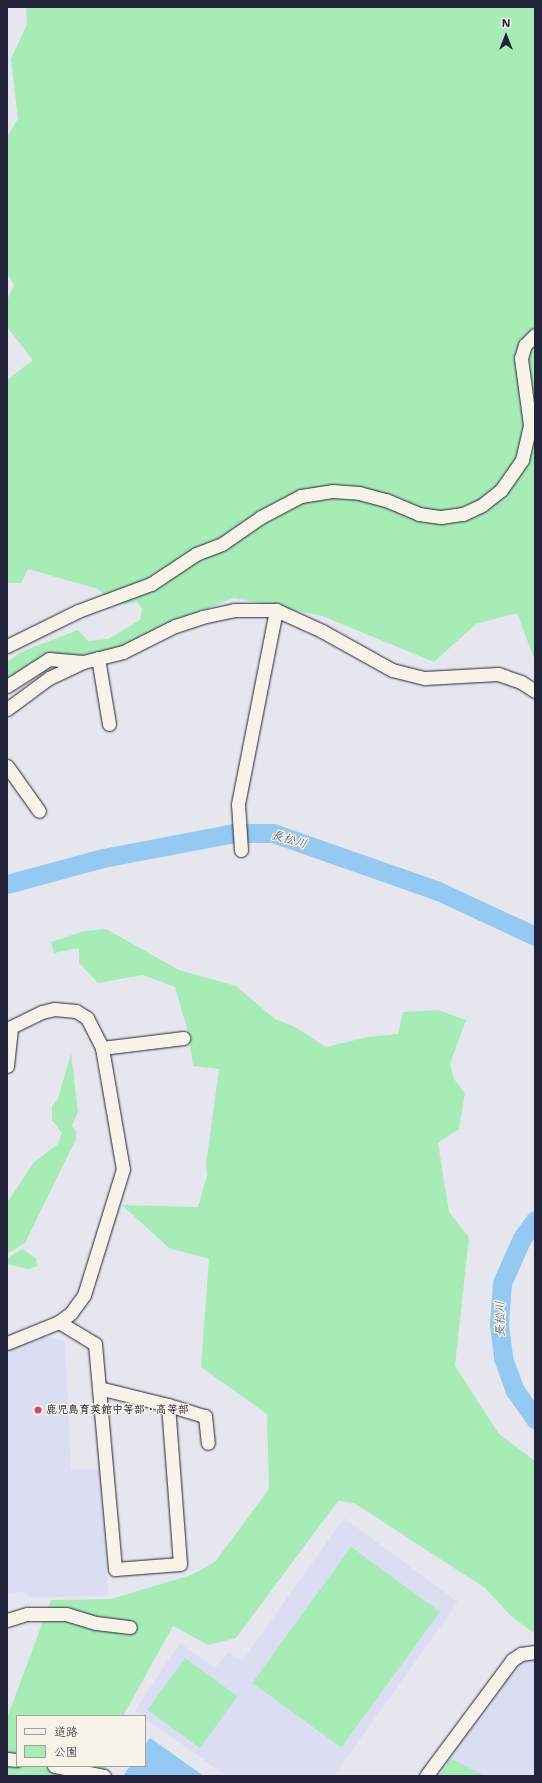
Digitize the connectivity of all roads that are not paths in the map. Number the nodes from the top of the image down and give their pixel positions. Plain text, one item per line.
1 (535, 335) edge
2 (276, 610) junction
3 (7, 646) edge
4 (98, 658) junction
5 (82, 662) junction
6 (7, 686) edge
7 (535, 691) edge
8 (7, 709) edge
9 (109, 724) dead end
10 (7, 766) edge
11 (38, 811) dead end
12 (241, 847) dead end
13 (9, 1028) edge
14 (183, 1038) dead end
15 (102, 1048) junction
16 (7, 1066) edge
17 (59, 1322) junction
18 (7, 1343) edge
19 (99, 1388) junction
20 (168, 1405) junction
21 (208, 1443) dead end
22 (7, 1620) edge
23 (130, 1627) dead end
24 (535, 1652) edge
25 (59, 1767) edge
26 (104, 1776) edge
27 (426, 1776) edge

1 - 3 street
2 - 4 street
2 - 7 street
2 - 12 street
4 - 5 street
4 - 9 street
5 - 6 street
5 - 8 street
10 - 11 street
13 - 15 street
13 - 16 street
14 - 15 street
15 - 17 street
17 - 18 street
17 - 19 street
19 - 20 street
19 - 20 street
20 - 21 street
22 - 23 street
24 - 27 street
25 - 26 street

